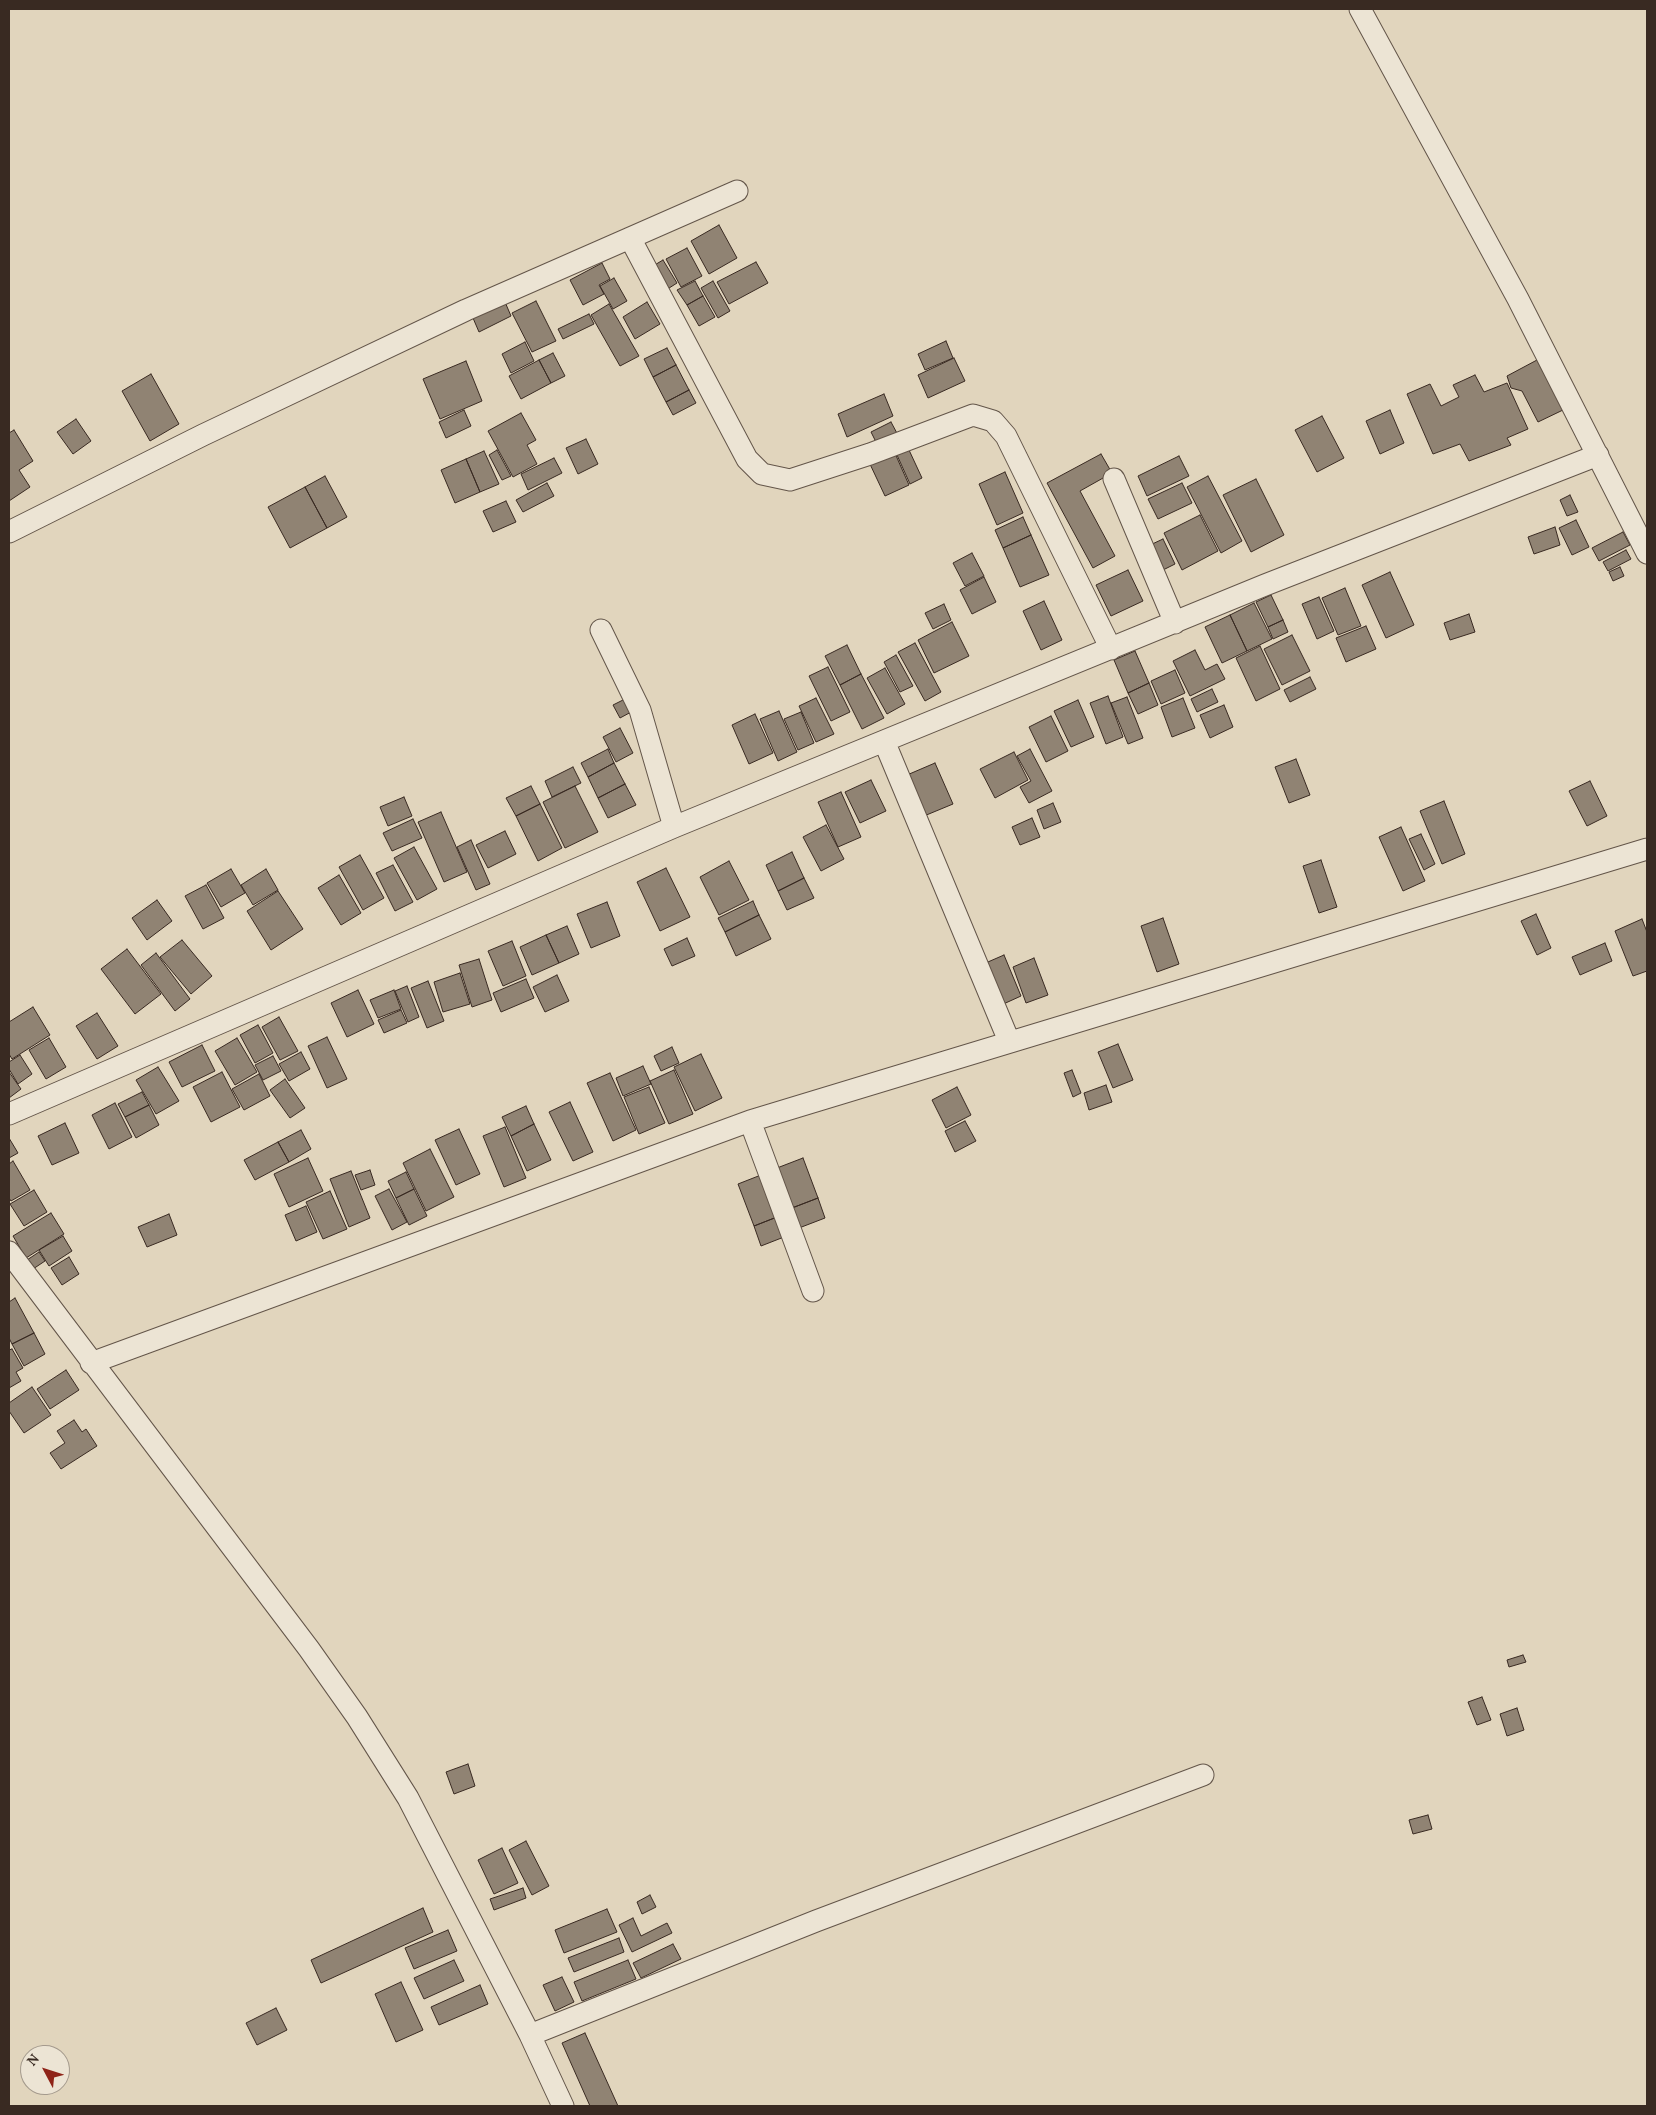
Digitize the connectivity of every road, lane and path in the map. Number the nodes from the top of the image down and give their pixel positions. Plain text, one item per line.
1 (1360, 9) edge
2 (737, 191) dead end
3 (630, 238) junction
4 (1598, 455) junction
5 (1114, 478) dead end
6 (9, 532) edge
7 (1647, 553) edge
8 (1175, 622) junction
9 (601, 630) dead end
10 (1111, 649) junction
11 (884, 742) junction
12 (674, 827) junction
13 (1647, 849) edge
14 (1009, 1042) junction
15 (9, 1114) edge
16 (750, 1121) junction
17 (9, 1252) edge
18 (813, 1291) dead end
19 (91, 1363) junction
20 (1203, 1775) dead end
21 (530, 2035) junction
22 (563, 2106) edge

1 - 4 street
2 - 3 street
3 - 6 street
3 - 10 street
4 - 7 street
4 - 8 street
5 - 8 street
8 - 10 street
9 - 12 street
10 - 11 street
11 - 12 street
11 - 14 street
12 - 15 street
13 - 14 street
14 - 16 street
16 - 18 street
16 - 19 street
17 - 19 street
19 - 21 street
20 - 21 street
21 - 22 street

